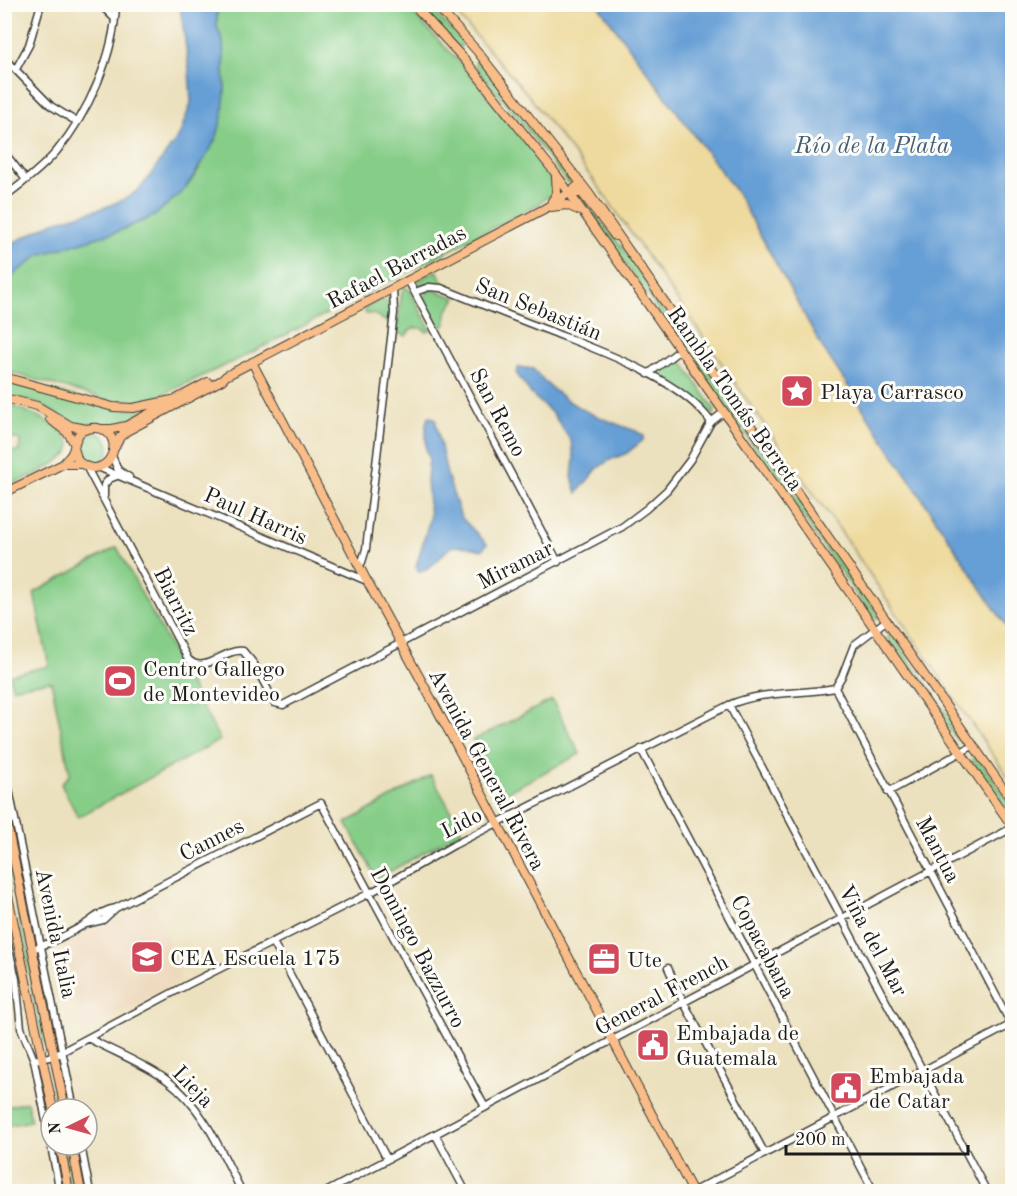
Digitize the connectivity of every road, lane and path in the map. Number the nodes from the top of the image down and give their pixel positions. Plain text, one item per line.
1 (41, 4) edge
2 (100, 4) edge
3 (116, 4) edge
4 (413, 4) edge
5 (434, 4) edge
6 (423, 15) junction
7 (115, 19) junction
8 (477, 51) junction
9 (4, 58) edge
10 (465, 60) junction
11 (16, 69) junction
12 (76, 122) junction
13 (4, 152) edge
14 (556, 174) junction
15 (26, 180) junction
16 (581, 183) junction
17 (569, 193) junction
18 (4, 197) edge
19 (544, 209) junction
20 (584, 214) junction
21 (627, 246) junction
22 (408, 280) junction
23 (393, 288) junction
24 (415, 292) junction
25 (680, 350) junction
26 (700, 350) junction
27 (686, 359) junction
28 (252, 362) junction
29 (648, 374) junction
30 (226, 376) junction
31 (4, 377) edge
32 (4, 399) edge
33 (172, 400) junction
34 (724, 412) junction
35 (711, 422) junction
36 (87, 429) junction
37 (101, 429) junction
38 (74, 446) junction
39 (113, 453) junction
40 (63, 464) junction
41 (84, 465) junction
42 (98, 467) junction
43 (117, 476) junction
44 (131, 480) junction
45 (4, 493) edge
46 (107, 505) junction
47 (558, 562) junction
48 (359, 566) junction
49 (367, 581) junction
50 (887, 620) junction
51 (874, 629) junction
52 (400, 643) junction
53 (834, 688) junction
54 (285, 705) joint
55 (729, 705) junction
56 (974, 745) junction
57 (640, 749) junction
58 (961, 752) junction
59 (4, 765) edge
60 (888, 792) junction
61 (1012, 801) edge
62 (321, 803) joint
63 (4, 810) edge
64 (497, 824) junction
65 (1012, 827) edge
66 (930, 872) junction
67 (4, 877) edge
68 (370, 892) junction
69 (842, 918) junction
70 (4, 928) edge
71 (273, 942) junction
72 (42, 946) junction
73 (32, 949) junction
74 (8, 959) edge
75 (754, 964) junction
76 (668, 968) dead end
77 (683, 1001) junction
78 (1012, 1024) edge
79 (88, 1038) junction
80 (612, 1040) junction
81 (63, 1052) junction
82 (54, 1056) junction
83 (38, 1060) junction
84 (924, 1071) junction
85 (49, 1097) edge
86 (63, 1097) edge
87 (72, 1097) edge
88 (485, 1107) junction
89 (834, 1118) junction
90 (435, 1134) junction
91 (765, 1154) junction
92 (62, 1157) edge
93 (74, 1157) edge
94 (83, 1157) edge
95 (387, 1159) junction
96 (60, 1191) edge
97 (69, 1191) edge
98 (81, 1191) edge
99 (90, 1191) edge
100 (242, 1191) edge
101 (326, 1191) edge
102 (466, 1191) edge
103 (692, 1191) edge
104 (874, 1191) edge
105 (987, 1191) edge

1 - 11 street
2 - 7 street
3 - 7 street
4 - 6 main road, Rambla Tomás Berreta
5 - 6 main road
5 - 8 main road, Rambla Tomás Berreta
6 - 10 main road, Rambla Tomás Berreta
7 - 12 street
8 - 10 main road
8 - 16 main road, Rambla Tomás Berreta
9 - 11 street
10 - 14 main road, Rambla Tomás Berreta
11 - 12 street
12 - 15 street
13 - 15 street
14 - 17 main road, Rambla Tomás Berreta
14 - 19 main road
15 - 18 street
16 - 17 main road, Rafael Barradas
16 - 21 main road, Rambla Tomás Berreta
17 - 19 main road, Rafael Barradas
17 - 20 main road, Rambla Tomás Berreta
17 - 21 main road
19 - 20 main road
19 - 22 main road, Rafael Barradas
20 - 25 main road, Rambla Tomás Berreta
21 - 26 main road, Rambla Tomás Berreta
22 - 23 main road, Rafael Barradas
22 - 24 street, San Remo
23 - 28 main road, Rafael Barradas
23 - 48 street
24 - 29 street, San Sebastián
24 - 47 street, San Remo
25 - 27 main road, Rambla Tomás Berreta
25 - 29 street
26 - 27 main road
26 - 50 main road, Rambla Tomás Berreta
27 - 34 main road, Rambla Tomás Berreta
28 - 30 main road, Rafael Barradas
28 - 48 main road, Avenida General Rivera
29 - 35 street, San Sebastián
30 - 33 main road, Rafael Barradas
30 - 39 main road, Rafael Barradas
31 - 33 main road
32 - 36 main road
32 - 38 main road
33 - 37 main road, Rafael Barradas
34 - 35 street, Miramar
34 - 51 main road, Rambla Tomás Berreta
35 - 47 street, Miramar
36 - 37 main road, Rafael Barradas
36 - 38 main road
37 - 39 main road
38 - 40 main road
38 - 41 main road
39 - 42 main road, Rafael Barradas
39 - 44 street, Paul Harris
40 - 41 main road
40 - 45 main road
41 - 42 main road
41 - 46 street, Biarritz
42 - 43 street, Paul Harris
43 - 44 street, Paul Harris
43 - 46 street
44 - 49 street, Paul Harris
46 - 54 street, Biarritz
47 - 52 street, Miramar
48 - 49 main road, Avenida General Rivera
49 - 52 main road, Avenida General Rivera
50 - 51 street
50 - 56 main road, Rambla Tomás Berreta
51 - 53 street
51 - 58 main road, Rambla Tomás Berreta
52 - 54 street, Miramar
52 - 64 main road, Avenida General Rivera
53 - 55 street, Lido
53 - 60 street, Mantua
55 - 57 street, Lido
55 - 69 street, Viña del Mar
56 - 58 street
56 - 61 main road, Rambla Tomás Berreta
57 - 64 street, Lido
57 - 75 street, Copacabana
58 - 60 street
58 - 65 main road, Rambla Tomás Berreta
59 - 72 street, Avenida Italia
60 - 66 street, Mantua
62 - 68 street, Domingo Bazzurro
62 - 72 street, Cannes
63 - 73 main road, Avenida Italia
64 - 68 street, Lido
64 - 80 main road, Avenida General Rivera
65 - 66 street, General French
66 - 69 street, General French
66 - 78 street, Mantua
67 - 83 main road, Avenida Italia
68 - 71 street, Lido
68 - 88 street, Domingo Bazzurro
69 - 75 street, General French
69 - 84 street, Viña del Mar
70 - 74 street, Avenida Italia
71 - 79 street, Lido
71 - 95 street
72 - 73 street, Cannes
72 - 81 street, Avenida Italia
73 - 82 main road, Avenida Italia
74 - 83 street, Avenida Italia
75 - 77 street, General French
75 - 89 street, Copacabana
76 - 77 street
77 - 80 street, General French
77 - 91 street
78 - 84 street
79 - 81 street, Lido
79 - 100 street, Lieja
80 - 88 street, General French
80 - 103 main road, Avenida General Rivera
81 - 82 street, Lido
81 - 87 street, Avenida Italia
82 - 83 street, Lido
82 - 86 main road, Avenida Italia
83 - 85 main road, Avenida Italia
83 - 96 street, Avenida Italia
84 - 89 street
84 - 105 street, Viña del Mar
88 - 90 street, General French
89 - 91 street
89 - 104 street, Copacabana
90 - 95 street, General French
90 - 102 street
91 - 103 street
92 - 97 main road
93 - 98 main road
94 - 99 street
95 - 101 street, General French

